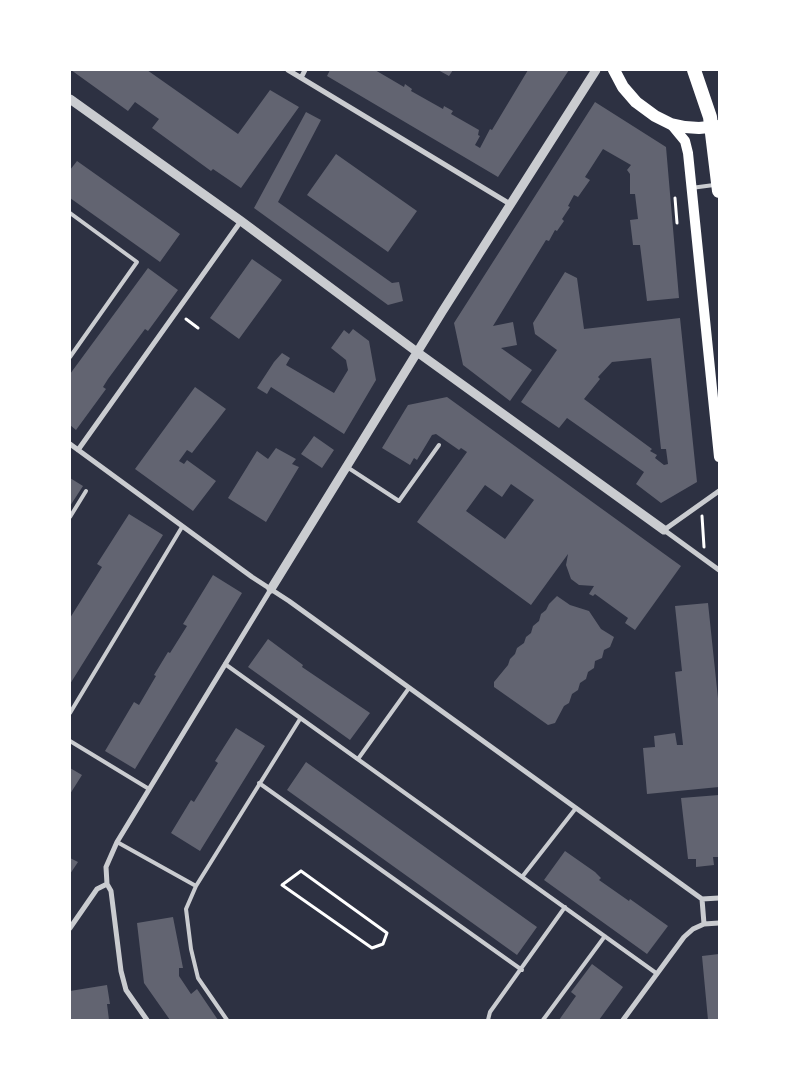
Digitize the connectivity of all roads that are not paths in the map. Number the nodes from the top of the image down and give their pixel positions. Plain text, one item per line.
1 (288, 70) edge
2 (305, 70) edge
3 (596, 70) edge
4 (614, 70) edge
5 (694, 70) edge
6 (301, 78) junction
7 (70, 98) edge
8 (671, 124) junction
9 (719, 126) edge
10 (719, 184) edge
11 (692, 188) junction
12 (719, 191) edge
13 (510, 204) junction
14 (70, 213) edge
15 (241, 221) junction
16 (417, 352) junction
17 (70, 357) edge
18 (70, 444) edge
19 (439, 445) dead end
20 (78, 450) junction
21 (719, 457) edge
22 (346, 466) junction
23 (86, 491) dead end
24 (719, 491) edge
25 (70, 517) edge
26 (182, 527) junction
27 (664, 530) junction
28 (719, 570) edge
29 (271, 589) junction
30 (225, 664) junction
31 (409, 688) junction
32 (70, 713) edge
33 (300, 719) junction
34 (70, 741) edge
35 (358, 759) junction
36 (259, 783) junction
37 (149, 788) junction
38 (576, 808) junction
39 (116, 842) junction
40 (522, 877) junction
41 (107, 884) junction
42 (196, 886) junction
43 (719, 898) edge
44 (702, 899) junction
45 (565, 907) junction
46 (719, 923) edge
47 (704, 924) junction
48 (70, 928) edge
49 (605, 936) junction
50 (522, 970) junction
51 (656, 973) junction
52 (147, 1020) edge
53 (227, 1020) edge
54 (488, 1020) edge
55 (543, 1020) edge
56 (623, 1020) edge

1 - 6 street
2 - 6 street
3 - 13 street
4 - 8 main road
5 - 12 highway
6 - 13 street
7 - 15 street
8 - 9 main road
8 - 11 main road
10 - 11 lane
11 - 21 main road
13 - 16 street
14 - 17 lane
15 - 16 street
15 - 20 street
16 - 22 street
16 - 27 street
18 - 20 street
19 - 22 lane
20 - 26 street
22 - 29 street
23 - 25 lane
24 - 27 street
26 - 29 street
26 - 32 lane
27 - 28 street
29 - 30 street
29 - 31 street
30 - 33 lane
30 - 37 street
31 - 35 lane
31 - 38 street
33 - 35 lane
33 - 36 lane
34 - 37 lane
35 - 40 lane
36 - 42 lane
36 - 50 lane
37 - 39 street
38 - 40 lane
38 - 44 street
39 - 41 street
39 - 42 lane
40 - 45 lane
41 - 48 street
41 - 52 street
42 - 53 lane
43 - 44 street
44 - 47 street
45 - 49 lane
45 - 50 lane
46 - 47 street
47 - 51 street
49 - 51 lane
49 - 55 lane
50 - 54 lane
51 - 56 street

